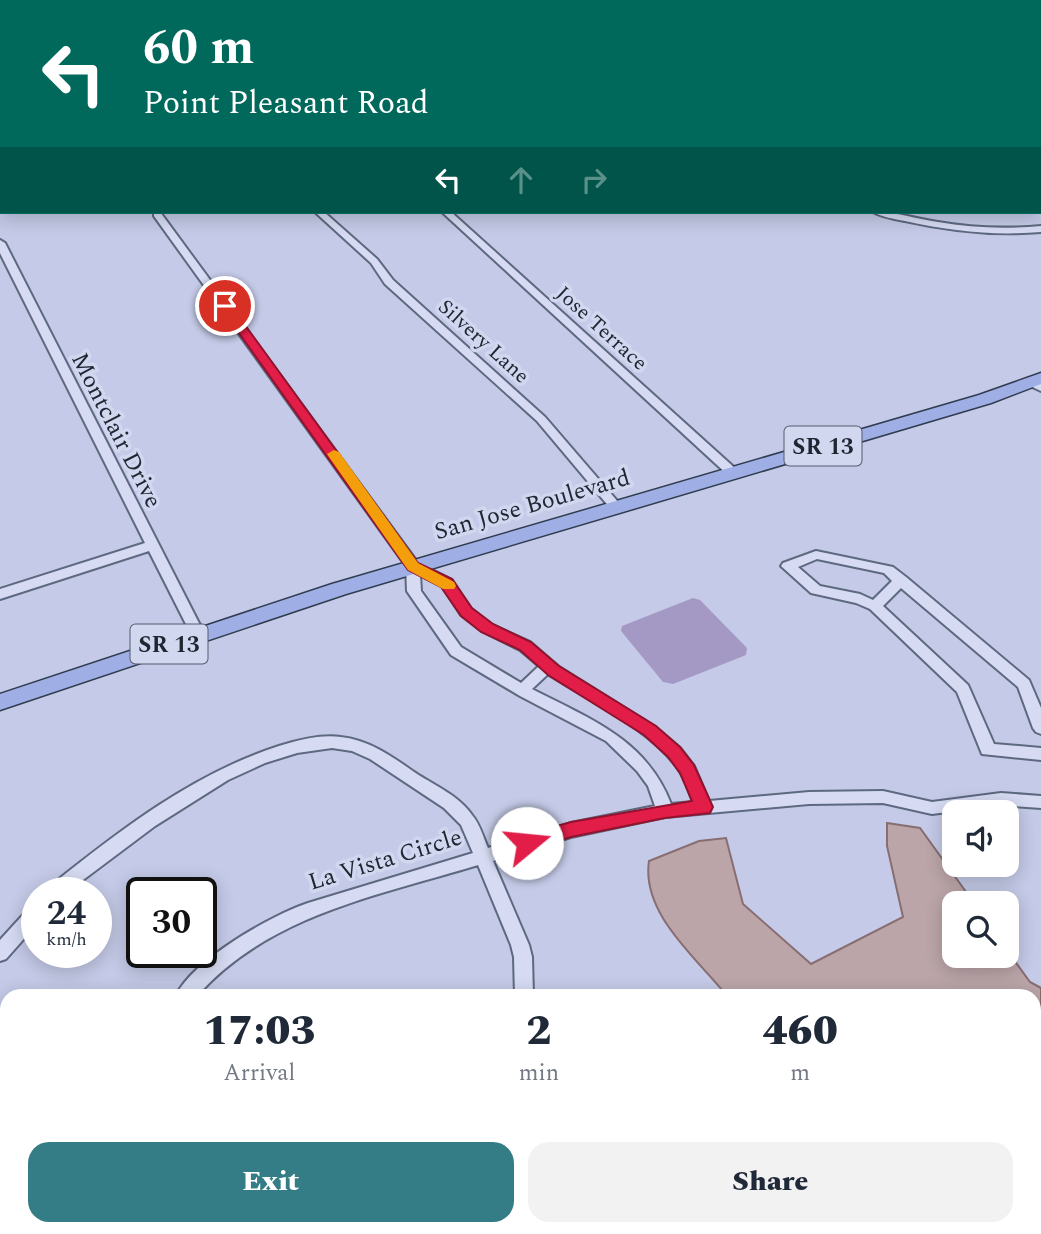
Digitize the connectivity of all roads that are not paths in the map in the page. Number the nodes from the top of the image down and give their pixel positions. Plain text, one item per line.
1 (157, 214) dead end
2 (321, 214) edge
3 (448, 214) edge
4 (888, 214) edge
5 (1041, 229) edge
6 (0, 243) edge
7 (1037, 383) edge
8 (733, 473) junction
9 (615, 506) junction
10 (151, 546) junction
11 (413, 566) junction
12 (901, 580) junction
13 (0, 594) edge
14 (875, 606) junction
15 (198, 635) junction
16 (548, 666) junction
17 (522, 690) junction
18 (0, 702) edge
19 (618, 712) junction
20 (1041, 728) edge
21 (599, 729) junction
22 (1041, 754) edge
23 (1041, 802) edge
24 (703, 807) junction
25 (665, 811) junction
26 (483, 856) junction
27 (74, 877) edge
28 (21, 929) edge
29 (0, 953) edge
30 (192, 989) edge
31 (524, 989) edge

1 - 11 street
2 - 9 street, Silvery Lane
3 - 8 street, Jose Terrace
4 - 5 street
6 - 10 street, Montclair Drive
7 - 8 main road, San Jose Boulevard / SR 13
8 - 9 main road, San Jose Boulevard / SR 13
9 - 11 main road, San Jose Boulevard / SR 13
10 - 13 street
10 - 15 street, Montclair Drive
11 - 15 main road, San Jose Boulevard / SR 13
11 - 16 street
11 - 17 street
12 - 14 street
12 - 14 street
12 - 20 street
14 - 22 street
15 - 18 main road, San Jose Boulevard / SR 13
16 - 17 street
16 - 19 street
17 - 21 street
19 - 21 street
19 - 24 street
21 - 25 street
23 - 24 street, La Vista Circle
24 - 25 street, La Vista Circle
25 - 26 street, La Vista Circle
26 - 27 street
26 - 30 street, La Vista Circle
26 - 31 street
28 - 29 street

